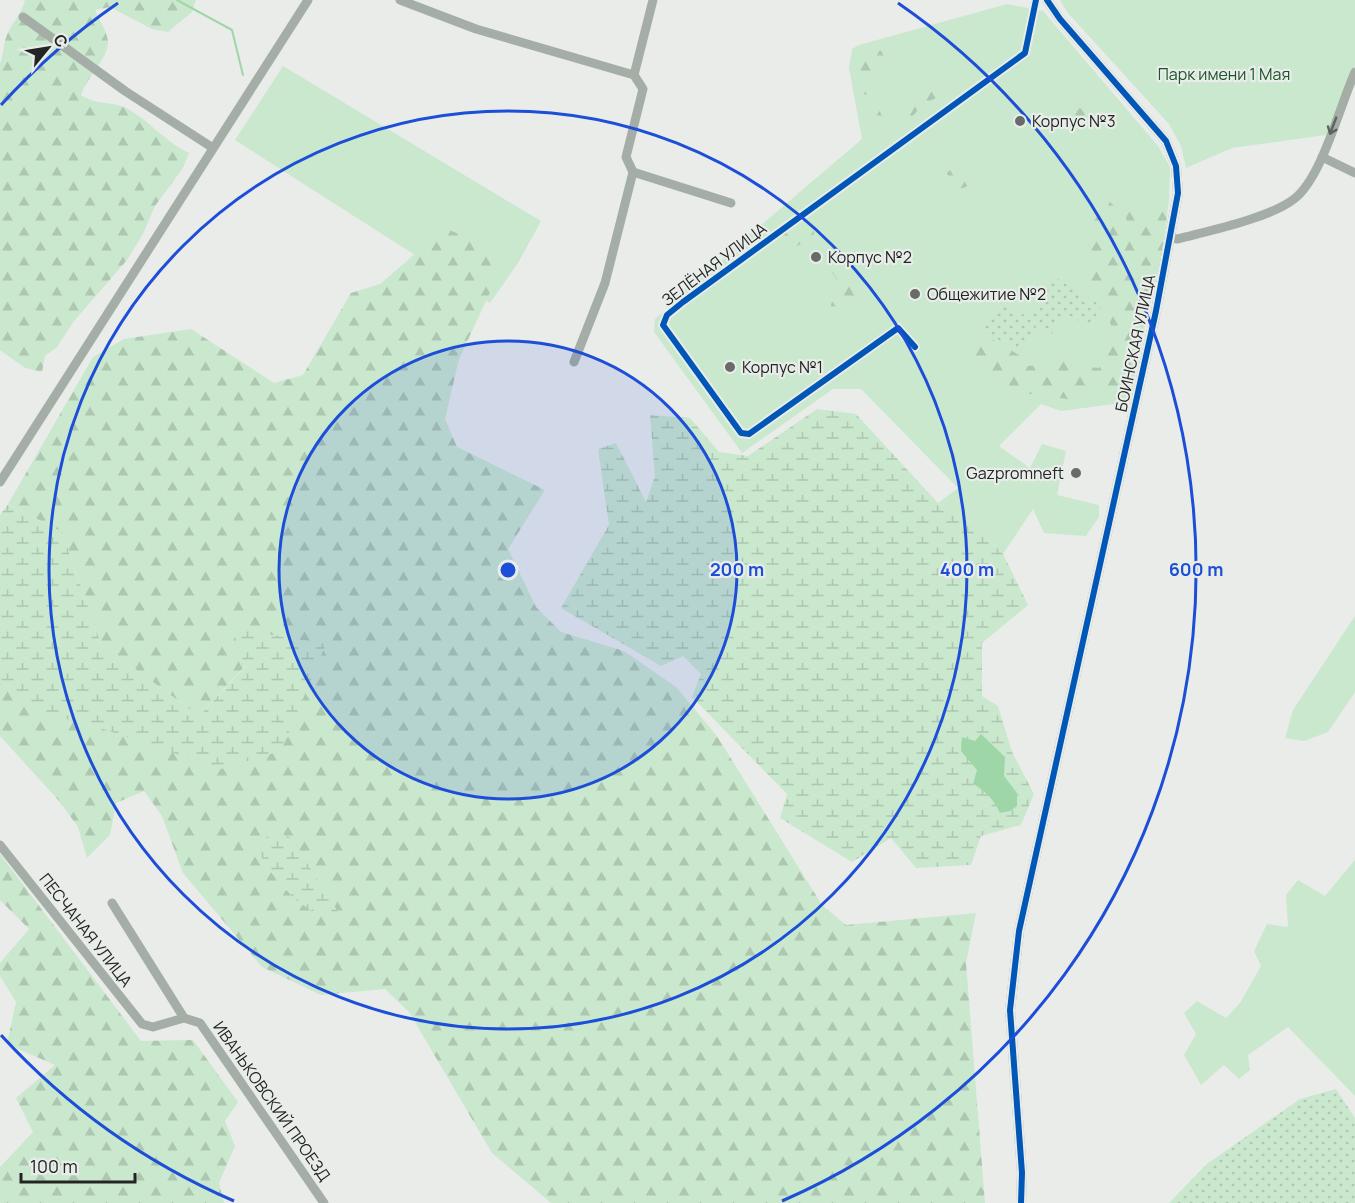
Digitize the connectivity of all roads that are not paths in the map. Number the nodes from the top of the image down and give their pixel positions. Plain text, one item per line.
1 (308, 0) edge
2 (400, 0) edge
3 (653, 0) edge
4 (1036, 0) edge
5 (1047, 0) edge
6 (23, 17) dead end
7 (1355, 72) edge
8 (634, 75) junction
9 (213, 148) junction
10 (1322, 157) junction
11 (633, 172) junction
12 (1355, 173) edge
13 (731, 203) dead end
14 (1171, 238) junction
15 (915, 348) dead end
16 (574, 363) dead end
17 (0, 482) edge
18 (0, 845) edge
19 (112, 903) dead end
20 (184, 1018) junction
21 (324, 1203) edge
22 (1021, 1203) edge

1 - 9 street
2 - 8 street
3 - 8 street
4 - 15 street, ЗЕЛЁНАЯ УЛИЦА
5 - 14 street, БОИНСКАЯ УЛИЦА
6 - 9 street
7 -> 10 street
8 - 11 street
9 - 17 street
10 - 12 street
10 - 14 street
11 - 13 street
11 - 16 street
14 - 22 street, БОИНСКАЯ УЛИЦА
18 - 20 street, ПЕСЧАНАЯ УЛИЦА
19 - 20 street, ИВАНЬКОВСКИЙ ПРОЕЗД
20 - 21 street, ИВАНЬКОВСКИЙ ПРОЕЗД

